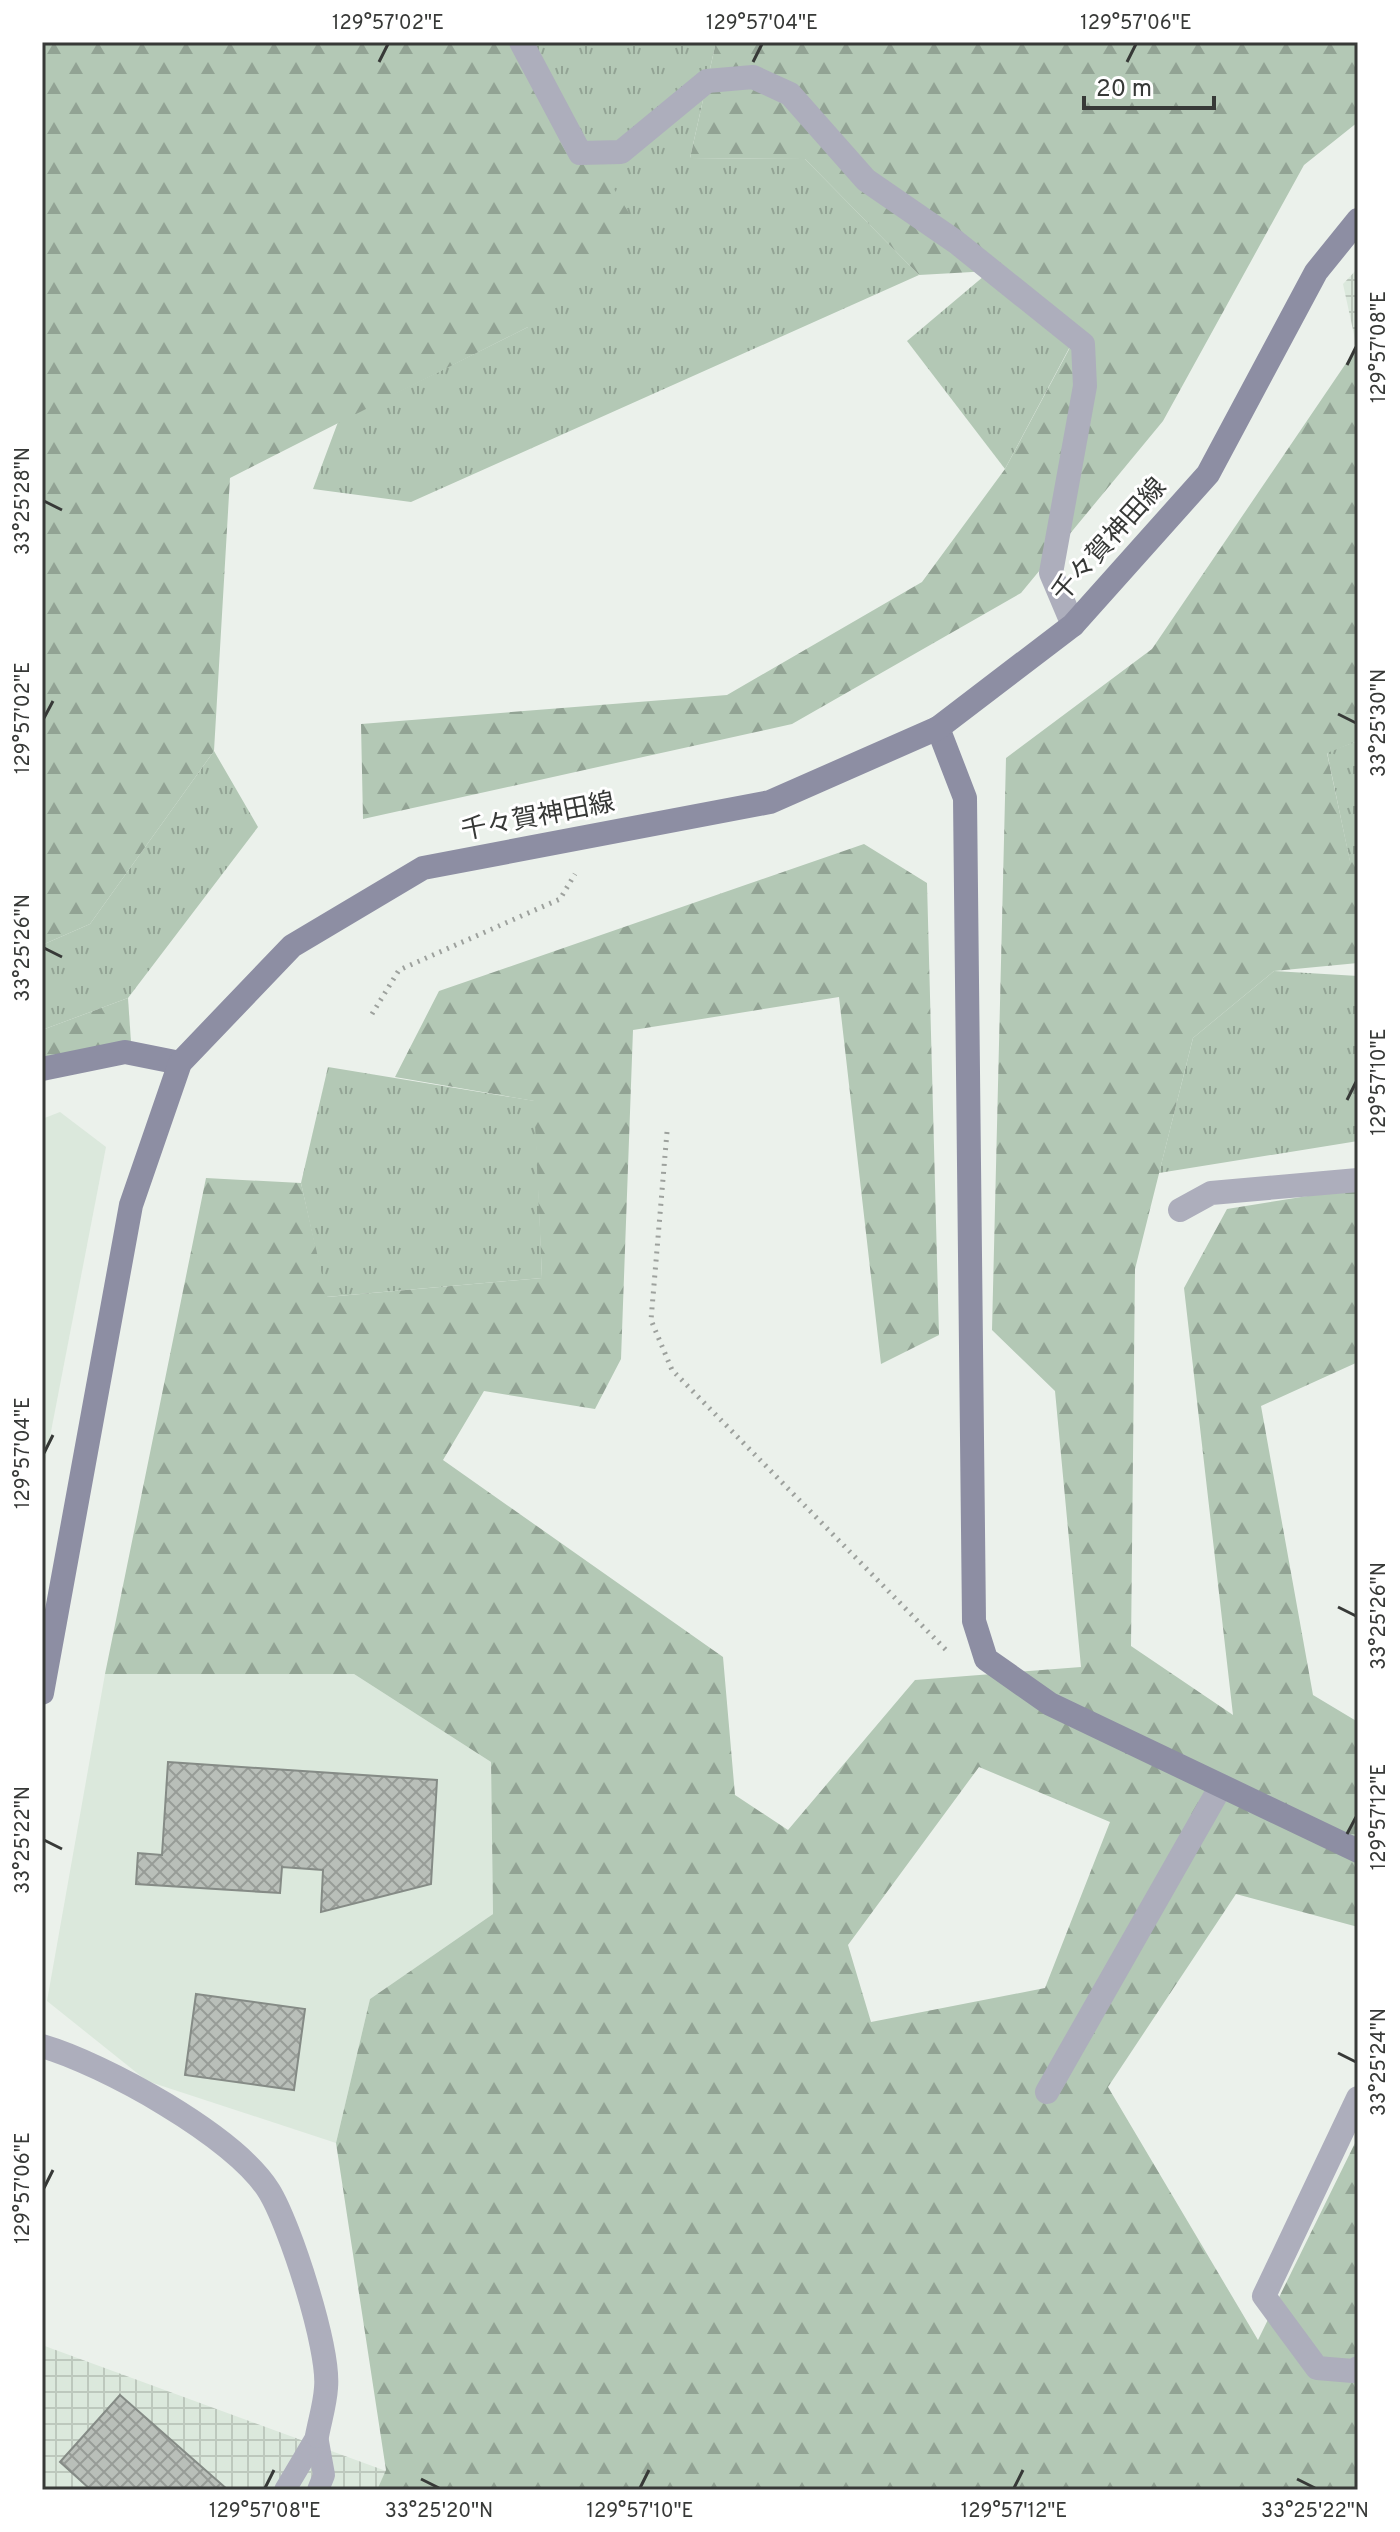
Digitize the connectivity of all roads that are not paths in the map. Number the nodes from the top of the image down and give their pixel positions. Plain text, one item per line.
1 (521, 42) edge
2 (1358, 220) edge
3 (1073, 625) junction
4 (938, 728) junction
5 (180, 1063) junction
6 (42, 1069) edge
7 (1358, 1180) edge
8 (1180, 1210) dead end
9 (42, 1693) edge
10 (1221, 1786) junction
11 (1358, 1851) edge
12 (42, 2046) edge
13 (1047, 2092) dead end
14 (1358, 2098) edge
15 (1358, 2368) edge
16 (317, 2436) junction
17 (285, 2490) edge
18 (318, 2490) edge

1 - 3 street
2 - 3 main road, 千々賀神田線
3 - 4 main road, 千々賀神田線
4 - 5 main road, 千々賀神田線
4 - 10 main road
5 - 6 main road
5 - 9 main road, 千々賀神田線
7 - 8 street
10 - 11 main road
10 - 13 street
12 - 16 street
14 - 15 street
16 - 17 lane
16 - 18 lane

